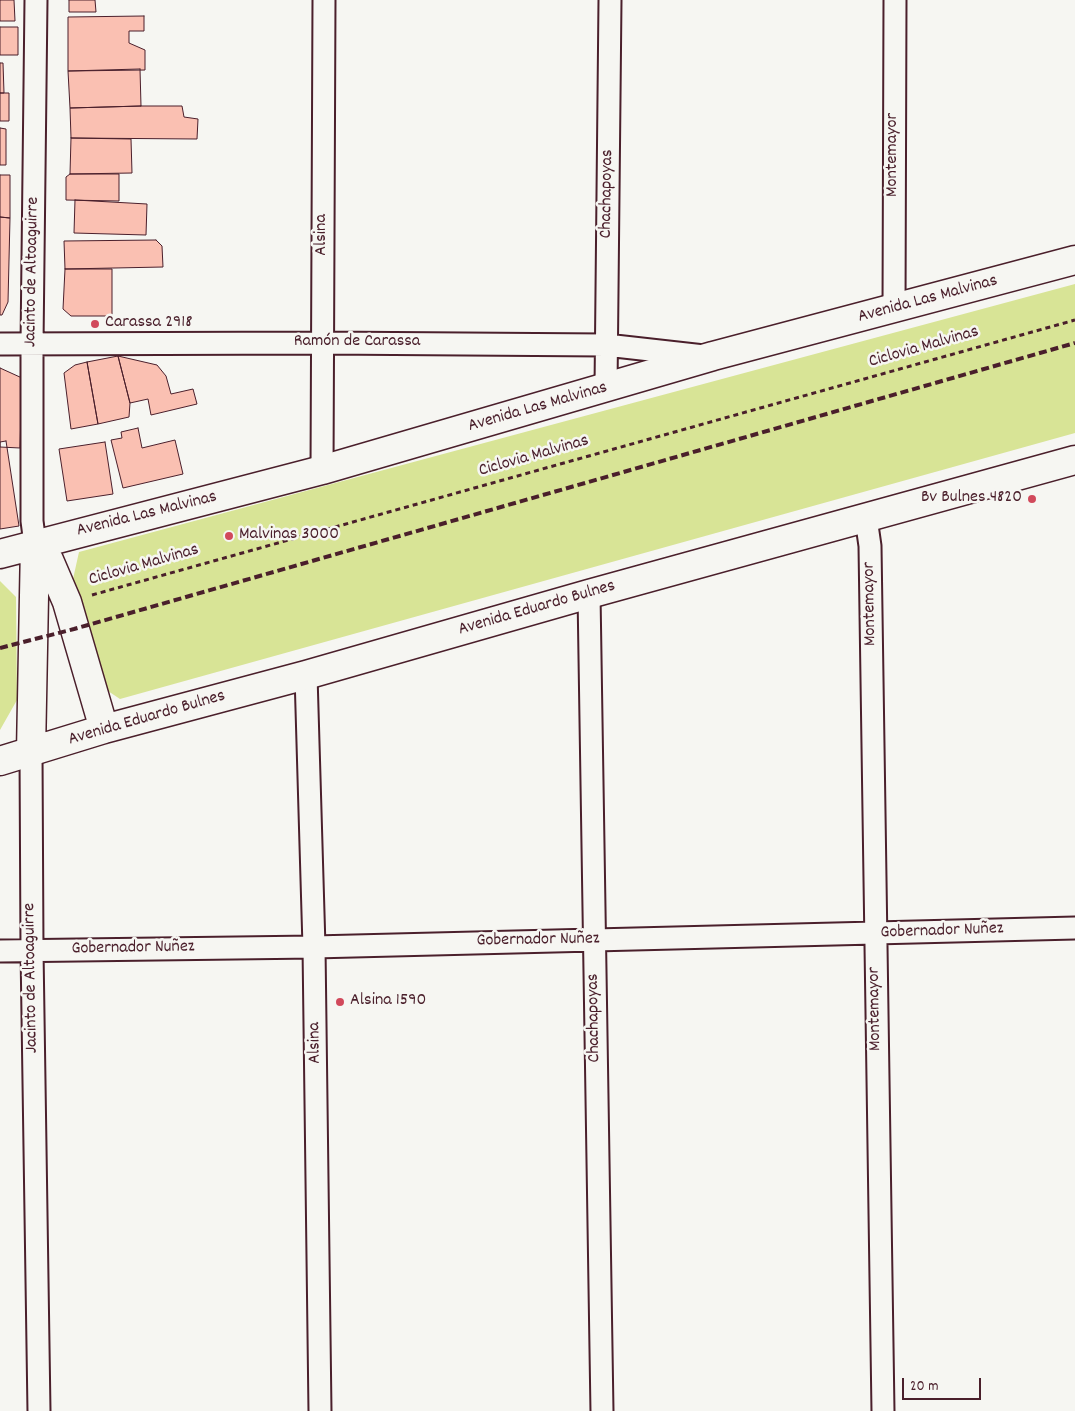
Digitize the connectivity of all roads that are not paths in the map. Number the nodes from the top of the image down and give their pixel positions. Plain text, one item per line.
1 (36, 0) edge
2 (324, 0) edge
3 (610, 0) edge
4 (895, 0) edge
5 (1075, 260) edge
6 (894, 310) junction
7 (323, 343) junction
8 (0, 344) edge
9 (32, 344) junction
10 (606, 345) junction
11 (712, 356) junction
12 (606, 388) junction
13 (1075, 460) edge
14 (322, 470) junction
15 (866, 518) junction
16 (35, 544) junction
17 (0, 554) edge
18 (589, 594) junction
19 (306, 675) junction
20 (104, 729) junction
21 (31, 752) junction
22 (0, 761) edge
23 (1075, 928) edge
24 (875, 935) junction
25 (593, 940) junction
26 (314, 947) junction
27 (0, 950) edge
28 (32, 950) junction
29 (40, 1411) edge
30 (320, 1411) edge
31 (602, 1411) edge
32 (882, 1411) edge

1 - 9 street, Jacinto de Altoaguirre
2 - 7 street, Alsina
3 - 10 street, Chachapoyas
4 - 6 street, Montemayor
5 - 6 main road, Avenida Las Malvinas
6 - 11 main road, Avenida Las Malvinas
7 - 9 street, Ramón de Carassa
7 - 10 street, Ramón de Carassa
7 - 14 street, Alsina
8 - 9 street, Ramón de Carassa
9 - 16 street, Jacinto de Altoaguirre
10 - 11 street, Ramón de Carassa
10 - 12 street, Chachapoyas
11 - 12 main road, Avenida Las Malvinas
12 - 14 main road, Avenida Las Malvinas
13 - 15 main road, Avenida Eduardo Bulnes
14 - 16 main road, Avenida Las Malvinas
15 - 18 main road, Avenida Eduardo Bulnes
15 - 24 street, Montemayor
16 - 17 main road, Avenida Las Malvinas
16 - 20 main road
16 - 21 main road, Jacinto de Altoaguirre
18 - 19 main road, Avenida Eduardo Bulnes
18 - 25 street, Chachapoyas
19 - 20 main road, Avenida Eduardo Bulnes
19 - 26 street, Alsina
20 - 21 main road, Avenida Eduardo Bulnes
21 - 22 main road, Avenida Eduardo Bulnes
21 - 28 street, Jacinto de Altoaguirre
23 - 24 street, Gobernador Nuñez
24 - 25 street, Gobernador Nuñez
24 - 32 street, Montemayor
25 - 26 street, Gobernador Nuñez
25 - 31 street, Chachapoyas
26 - 28 street, Gobernador Nuñez
26 - 30 street, Alsina
27 - 28 street, Gobernador Nuñez
28 - 29 street, Jacinto de Altoaguirre

